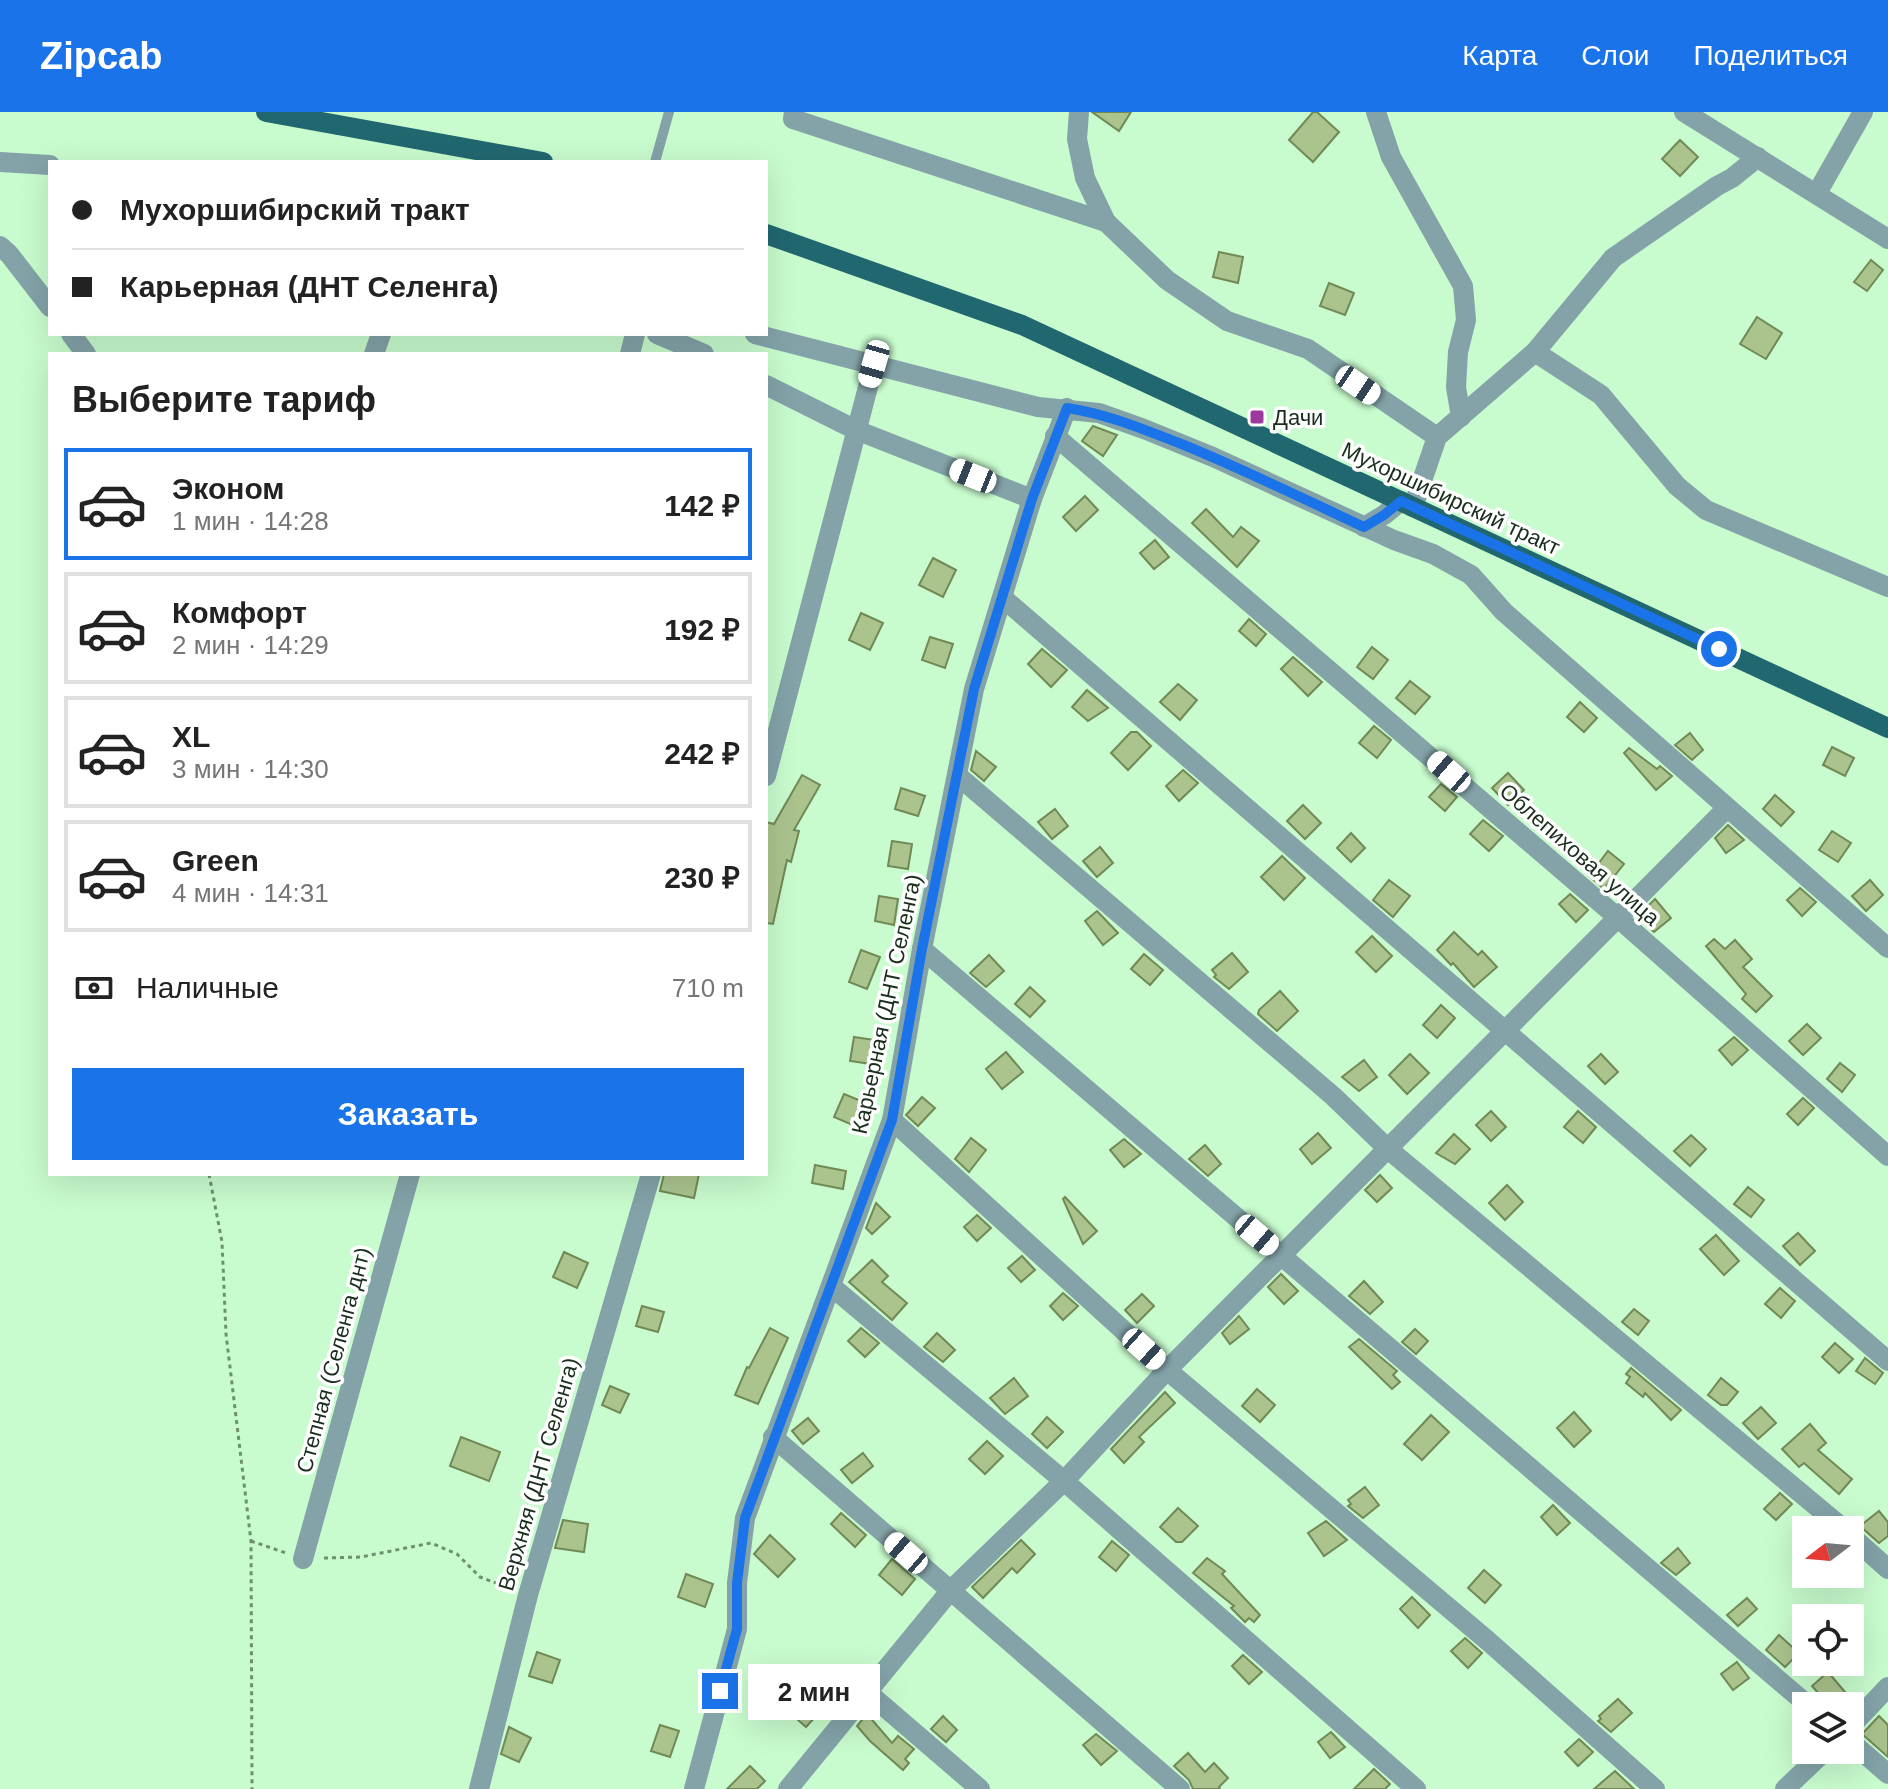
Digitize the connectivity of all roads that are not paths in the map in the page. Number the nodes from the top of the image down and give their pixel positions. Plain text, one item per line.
1 (266, 112) edge
2 (669, 112) edge
3 (794, 112) edge
4 (1079, 112) edge
5 (1376, 112) edge
6 (1684, 112) edge
7 (1863, 112) edge
8 (1758, 157) junction
9 (532, 160) edge
10 (656, 160) edge
11 (0, 162) edge
12 (48, 165) edge
13 (1817, 193) junction
14 (1106, 222) junction
15 (768, 235) edge
16 (1888, 239) edge
17 (0, 246) edge
18 (48, 304) edge
19 (662, 336) edge
20 (763, 336) edge
21 (699, 352) edge
22 (1535, 352) junction
23 (874, 364) junction
24 (768, 386) edge
25 (1067, 408) junction
26 (1461, 417) junction
27 (856, 430) junction
28 (1055, 436) junction
29 (1437, 437) junction
30 (1032, 499) junction
31 (1407, 504) junction
32 (1364, 527) junction
33 (1888, 587) edge
34 (1003, 598) junction
35 (1888, 728) edge
36 (768, 768) edge
37 (957, 775) junction
38 (1727, 808) junction
39 (1617, 917) junction
40 (1888, 948) edge
41 (922, 949) junction
42 (1507, 1032) junction
43 (892, 1120) junction
44 (1388, 1149) junction
45 (1888, 1156) edge
46 (409, 1176) edge
47 (650, 1176) edge
48 (1281, 1256) junction
49 (831, 1286) junction
50 (1888, 1361) edge
51 (1167, 1370) junction
52 (773, 1437) junction
53 (1064, 1481) junction
54 (1828, 1516) edge
55 (1864, 1548) edge
56 (303, 1559) road end
57 (1888, 1569) edge
58 (950, 1591) junction
59 (1888, 1687) edge
60 (866, 1691) junction
61 (1793, 1692) edge
62 (1864, 1712) edge
63 (1864, 1753) edge
64 (1811, 1764) edge
65 (1888, 1774) edge
66 (698, 1787) edge
67 (479, 1789) edge
68 (788, 1789) edge
69 (980, 1789) edge
70 (1180, 1789) edge
71 (1416, 1789) edge
72 (1655, 1789) edge
73 (1785, 1789) edge

1 - 9 main road
2 - 10 lane
3 - 14 street
4 - 14 street
5 - 26 street
6 - 8 street
7 - 13 street
8 - 13 street
8 - 22 street
11 - 12 street
13 - 16 street
14 - 29 street
15 - 31 main road, Мухоршибирский тракт
17 - 18 street
19 - 21 street
20 - 23 street
22 - 26 street
22 - 33 street
23 - 25 street
23 - 27 street
24 - 27 street
25 - 28 street, Карьерная (ДНТ Селенга)
25 - 32 street
26 - 29 street
27 - 30 street
27 - 36 street
28 - 30 street, Карьерная (ДНТ Селенга)
28 - 39 street, Облепиховая улица
29 - 31 street
30 - 34 street, Карьерная (ДНТ Селенга)
31 - 32 street
31 - 35 main road, Мухоршибирский тракт
32 - 38 street
34 - 37 street, Карьерная (ДНТ Селенга)
34 - 42 street
37 - 41 street, Карьерная (ДНТ Селенга)
37 - 44 street
38 - 39 street
38 - 40 street
39 - 42 street
39 - 45 street, Облепиховая улица
41 - 43 street, Карьерная (ДНТ Селенга)
41 - 48 street
42 - 44 street
42 - 50 street
43 - 49 street, Карьерная (ДНТ Селенга)
43 - 51 street
44 - 48 street
44 - 54 street
46 - 56 street, Степная (Селенга днт)
47 - 67 street, Верхняя (ДНТ Селенга)
48 - 51 street
48 - 61 street
49 - 52 street, Карьерная (ДНТ Селенга)
49 - 53 street
51 - 53 street
51 - 72 street
52 - 58 street
52 - 66 street, Карьерная (ДНТ Селенга)
53 - 58 street
53 - 71 street
55 - 57 street
58 - 60 street
58 - 70 street
59 - 62 street
60 - 68 street
60 - 69 street
63 - 65 street
64 - 73 street

